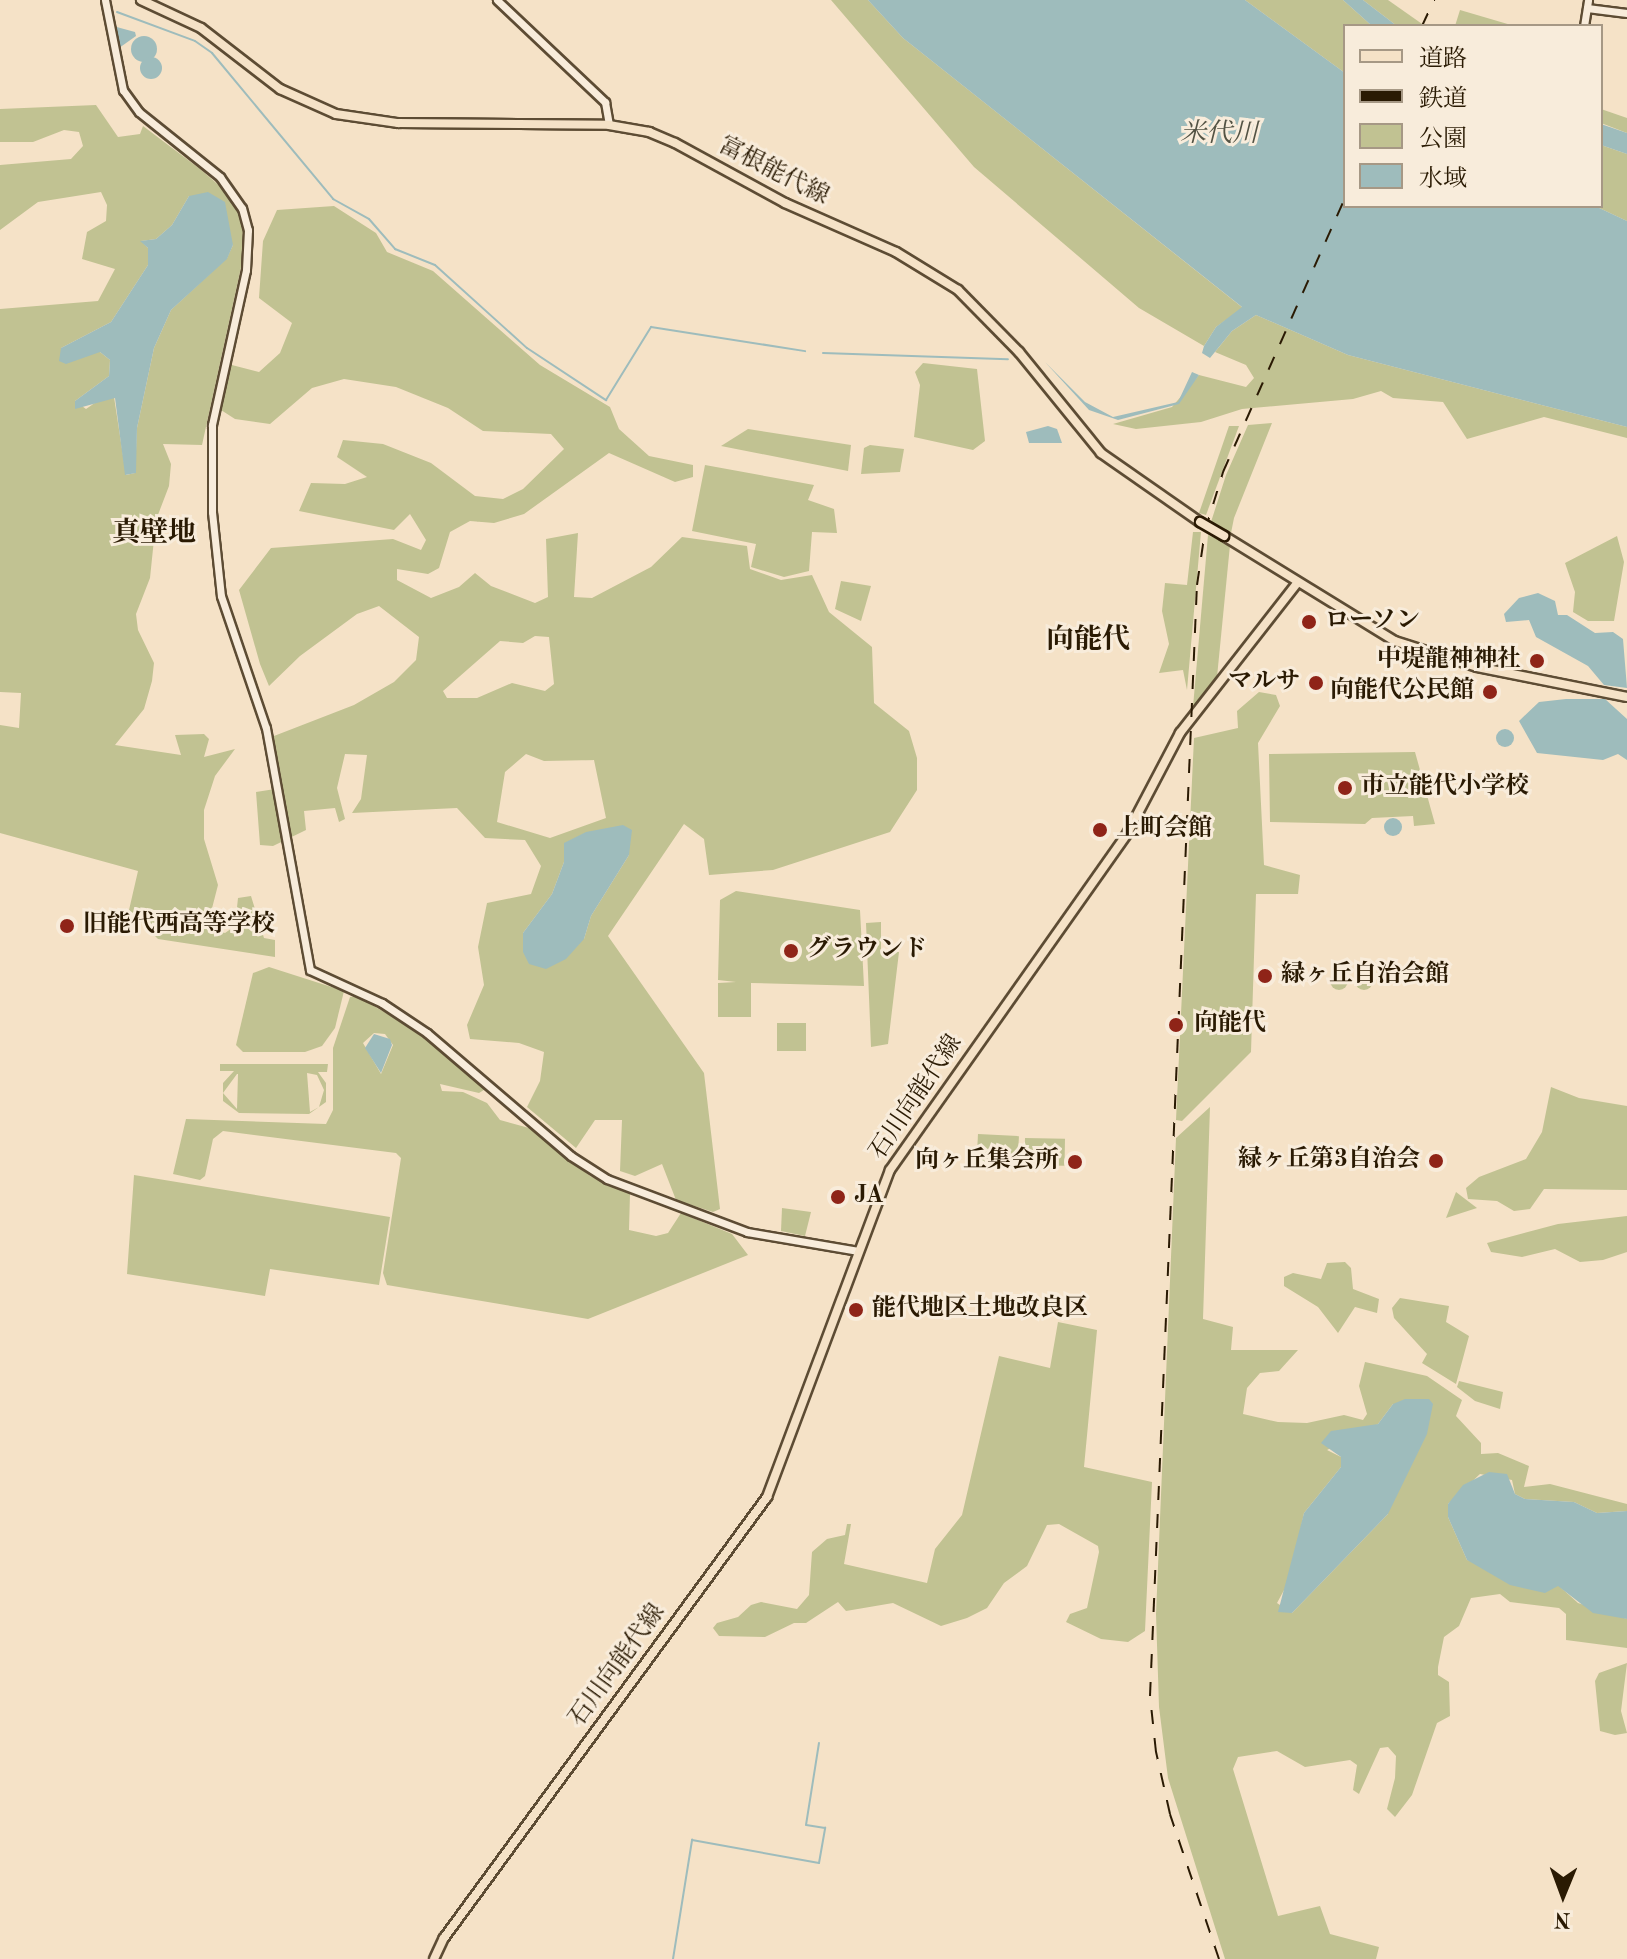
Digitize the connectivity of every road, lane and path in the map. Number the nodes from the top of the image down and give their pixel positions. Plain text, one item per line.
1 (105, 0) edge
2 (141, 0) edge
3 (497, 0) edge
4 (1587, 4) edge
5 (1627, 13) edge
6 (1584, 24) edge
7 (609, 125) junction
8 (1297, 583) junction
9 (1627, 697) edge
10 (858, 1251) junction
11 (434, 1959) edge

1 - 10 street
2 - 7 main road, 富根能代線
3 - 7 street
4 - 5 street
4 - 6 street
7 - 8 main road, 富根能代線, bridge
8 - 9 main road
8 - 10 main road, 石川向能代線
10 - 11 main road, 石川向能代線

